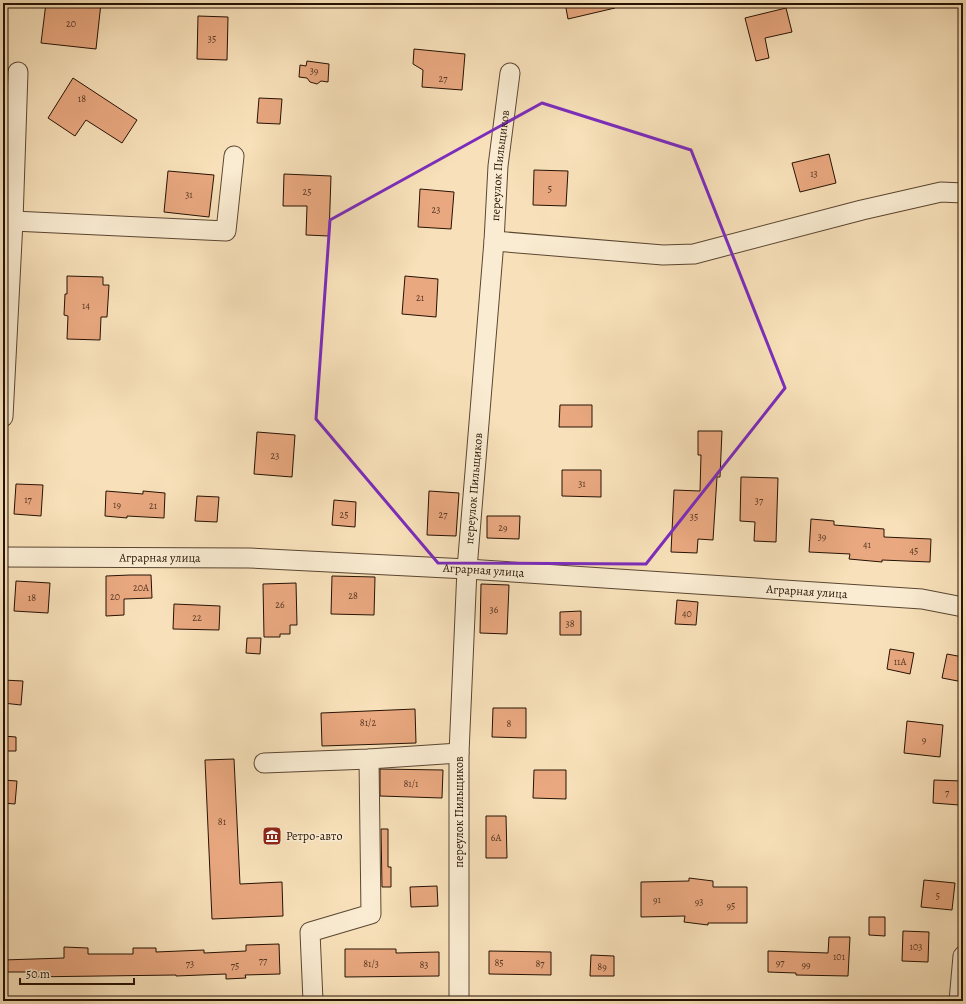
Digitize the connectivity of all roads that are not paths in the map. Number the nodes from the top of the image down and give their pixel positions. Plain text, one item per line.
1 (18, 72) dead end
2 (510, 73) dead end
3 (234, 156) dead end
4 (963, 193) edge
5 (8, 218) edge
6 (494, 241) junction
7 (3, 417) edge
8 (3, 557) edge
9 (467, 569) junction
10 (963, 607) edge
11 (459, 753) junction
12 (370, 759) junction
13 (264, 763) dead end
14 (963, 956) edge
15 (313, 1001) edge
16 (459, 1001) edge
17 (959, 1001) edge

1 - 5 street
2 - 6 street, переулок Пильщиков
3 - 5 street
4 - 6 street
5 - 7 street
6 - 9 street, переулок Пильщиков
8 - 9 street, Аграрная улица
9 - 10 street, Аграрная улица
9 - 11 street, переулок Пильщиков
11 - 12 street
11 - 16 street, переулок Пильщиков
12 - 13 street
12 - 15 street
14 - 17 street

